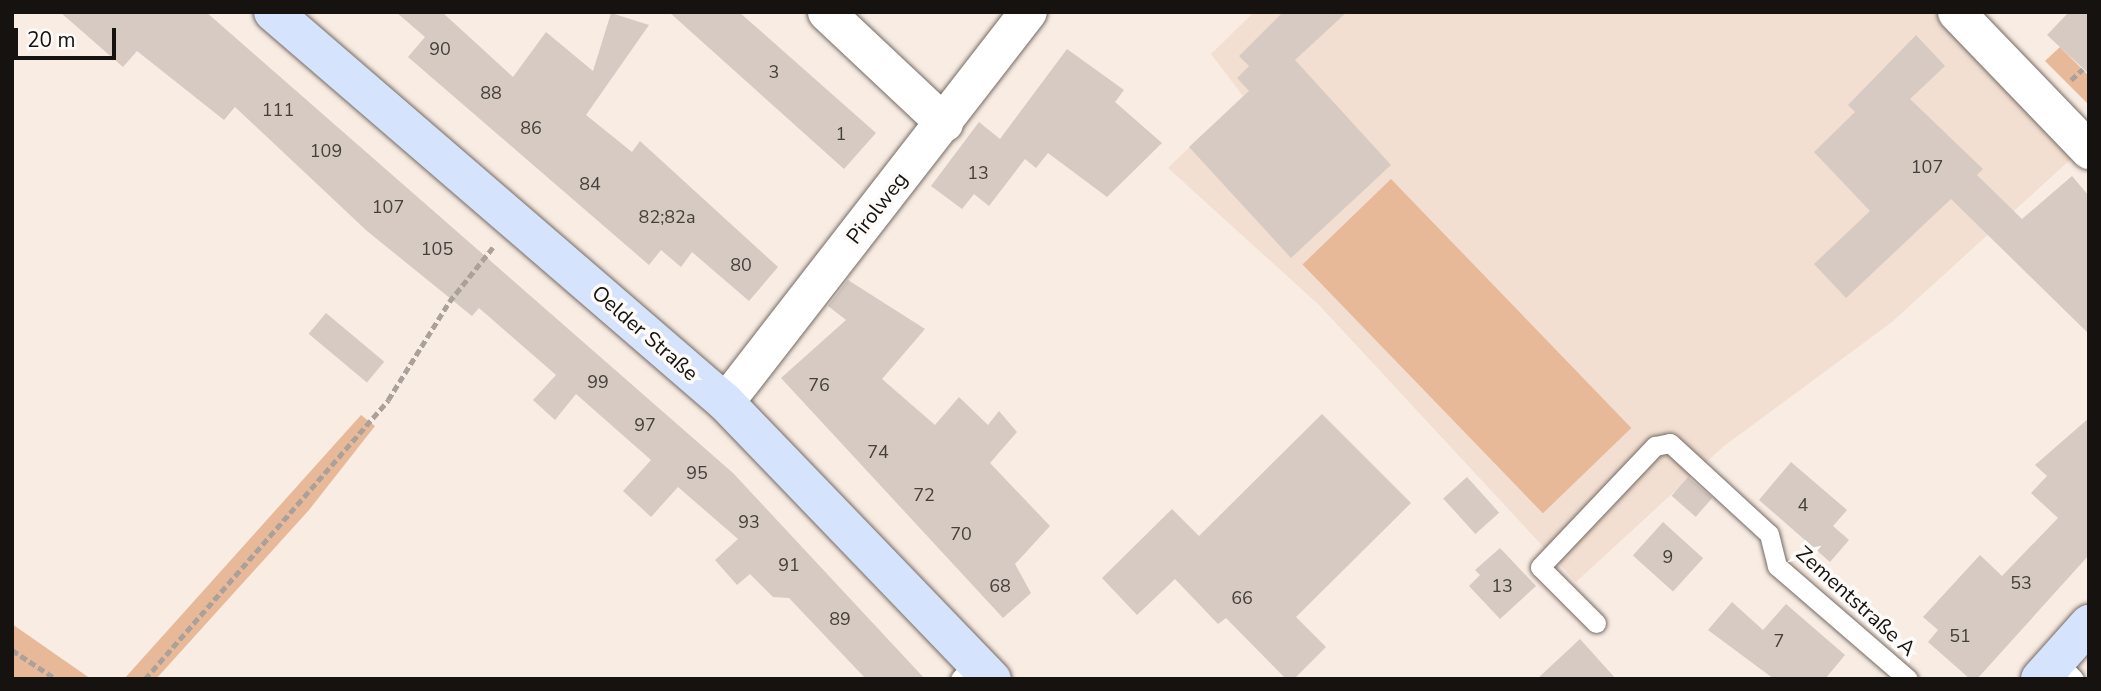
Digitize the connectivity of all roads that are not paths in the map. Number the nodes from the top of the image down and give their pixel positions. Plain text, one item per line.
1 (273, 12) edge
2 (826, 12) edge
3 (1028, 12) edge
4 (1956, 12) edge
5 (944, 123) junction
6 (2089, 150) edge
7 (725, 401) junction
8 (1596, 623) dead end
9 (2089, 624) edge
10 (976, 673) edge
11 (2057, 673) edge
12 (1908, 679) edge

1 - 7 street, Oelder Straße
2 - 5 street
3 - 5 street, Pirolweg
4 - 6 street
5 - 7 street, Pirolweg
7 - 10 street, Oelder Straße
8 - 12 lane, Zementstraße A
9 - 11 street

